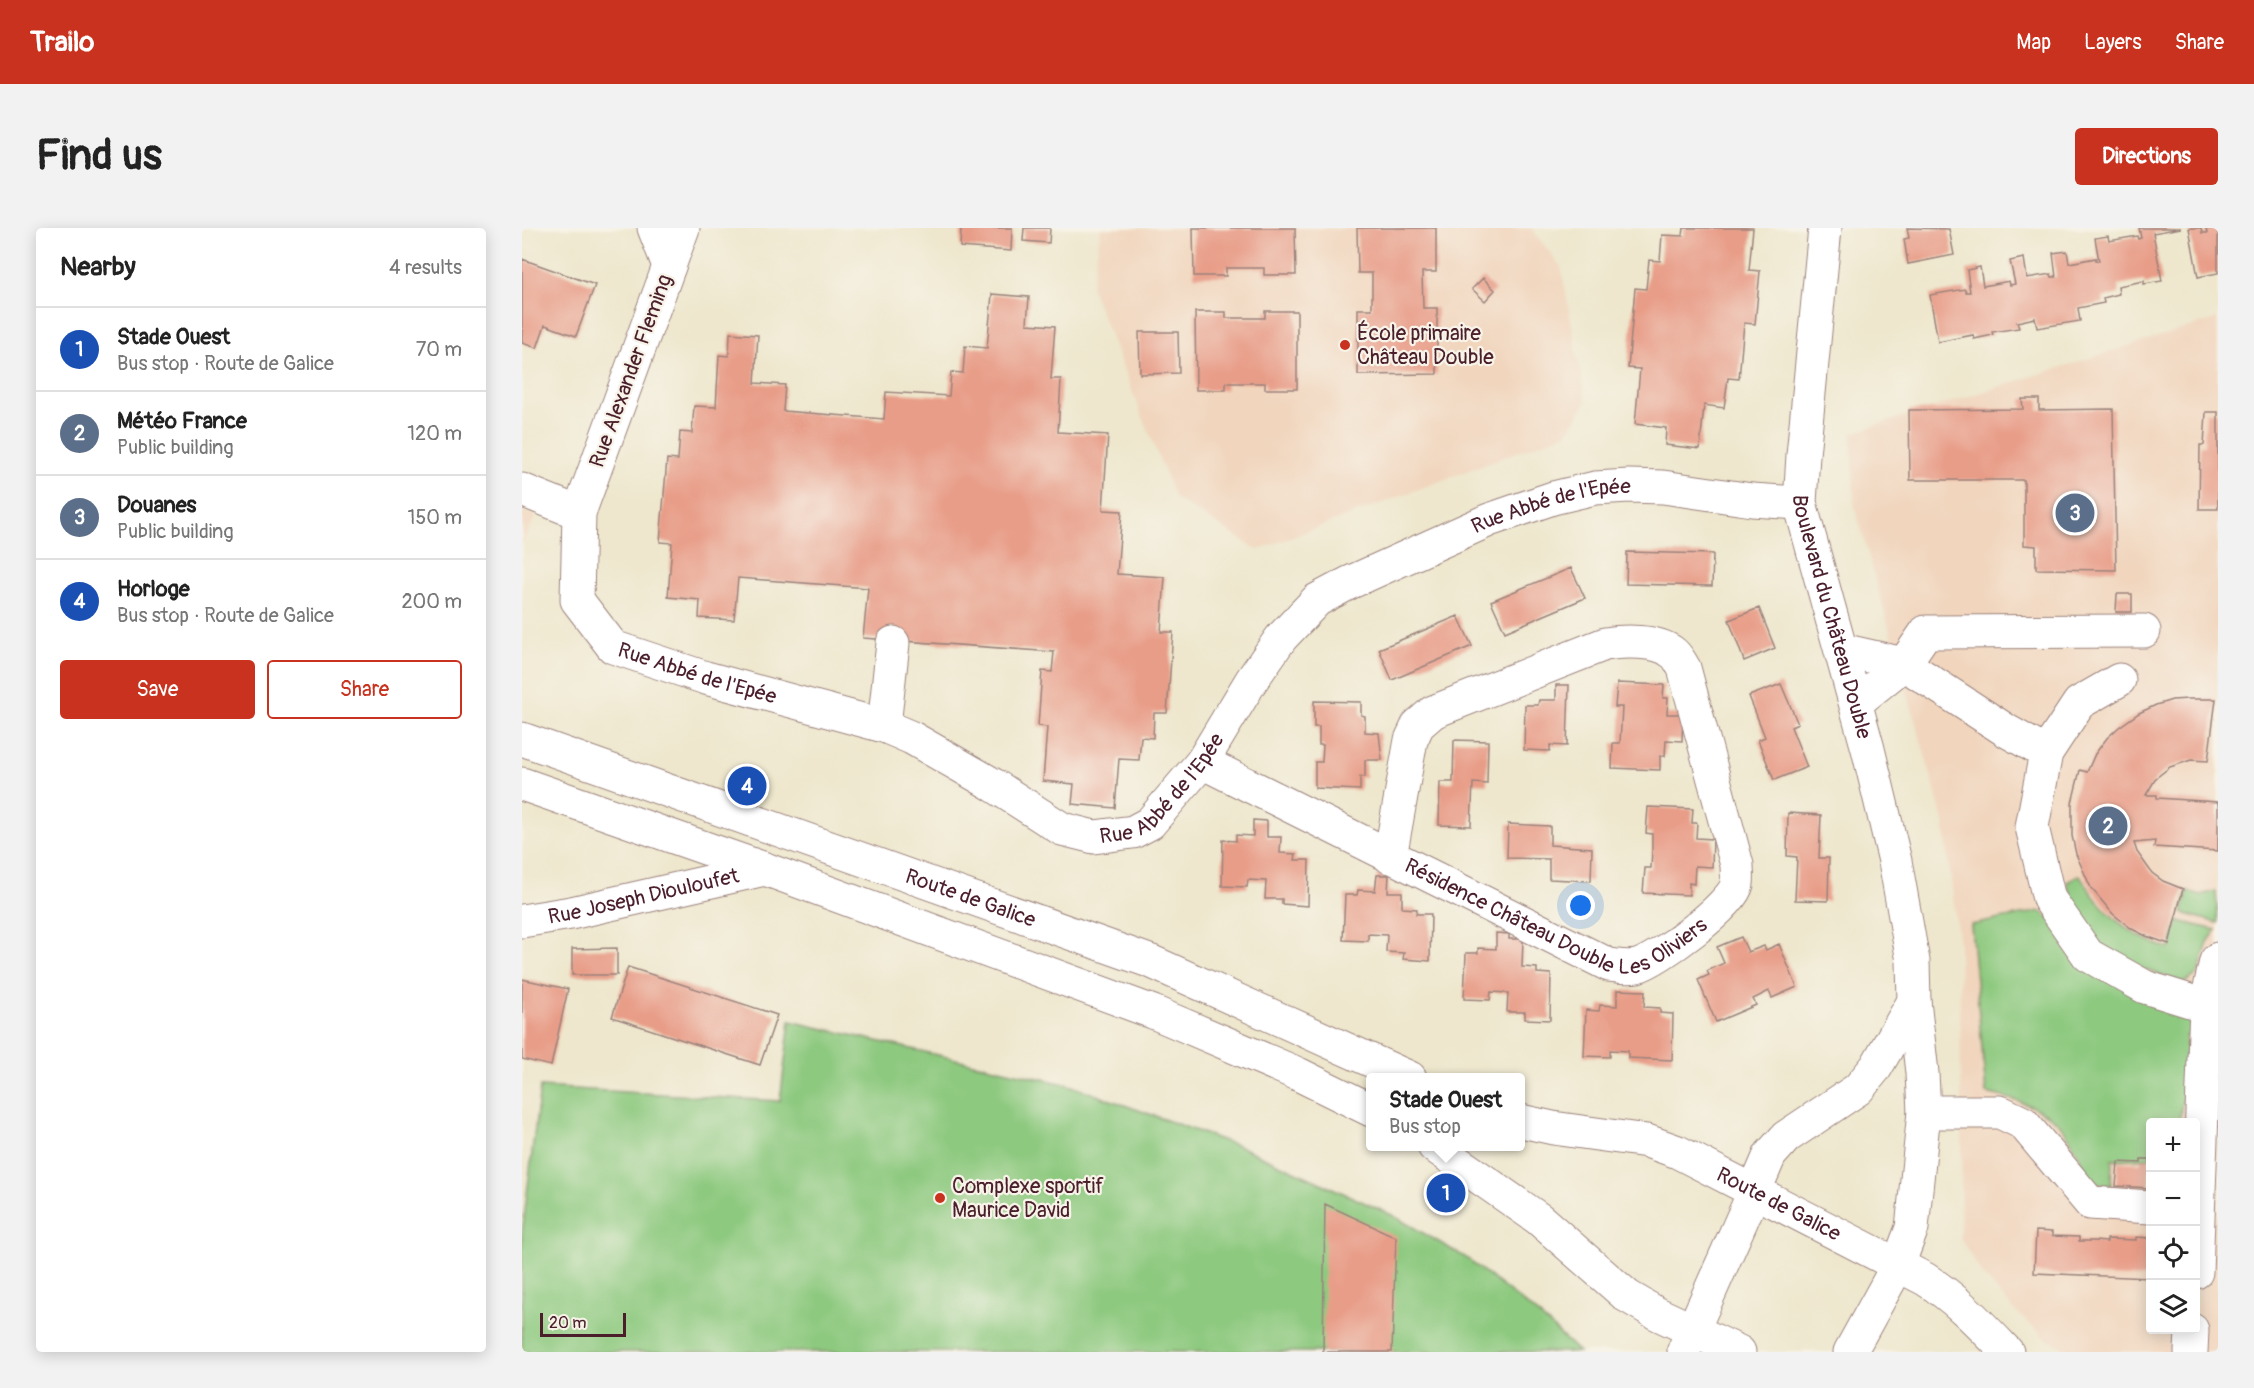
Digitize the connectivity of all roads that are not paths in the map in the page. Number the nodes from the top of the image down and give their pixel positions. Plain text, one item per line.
1 (654, 228) edge
2 (683, 228) edge
3 (1825, 228) edge
4 (669, 266) junction
5 (522, 490) edge
6 (1800, 503) junction
7 (579, 513) junction
8 (2144, 631) dead end
9 (893, 643) dead end
10 (1842, 650) junction
11 (1904, 664) junction
12 (2119, 680) dead end
13 (1857, 702) junction
14 (884, 726) junction
15 (522, 739) edge
16 (2046, 753) junction
17 (1202, 762) junction
18 (522, 784) edge
19 (1390, 857) junction
20 (765, 869) junction
21 (522, 921) edge
22 (2218, 959) edge
23 (1914, 1001) junction
24 (2206, 1006) junction
25 (1401, 1073) edge
26 (1366, 1108) edge
27 (1924, 1112) junction
28 (1525, 1122) edge
29 (1441, 1151) edge
30 (1755, 1190) junction
31 (2146, 1207) edge
32 (2204, 1211) edge
33 (2200, 1242) edge
34 (1898, 1265) junction
35 (2192, 1334) edge
36 (1687, 1341) edge
37 (1739, 1352) edge
38 (1850, 1352) edge
39 (2007, 1352) edge
40 (2191, 1352) edge

1 - 4 street
2 - 4 street, Rue Alexander Fleming
3 - 6 street, Boulevard du Château Double
4 - 7 street, Rue Alexander Fleming
5 - 7 street
6 - 10 street, Boulevard du Château Double
6 - 17 street, Rue Abbé de l'Epée
7 - 14 street, Rue Abbé de l'Epée
8 - 11 street
9 - 14 street
10 - 11 street
10 - 13 street, Boulevard du Château Double
11 - 13 street
11 - 16 street
12 - 16 street
13 - 23 street, Boulevard du Château Double
14 - 17 street, Rue Abbé de l'Epée
15 - 25 street, Route de Galice
16 - 24 street
17 - 19 street, Résidence Château Double Les Oliviers
18 - 20 street, Route de Galice
19 - 19 street, Résidence Château Double Les Oliviers
20 - 21 street, Rue Joseph Diouloufet
20 - 26 street, Route de Galice
22 - 24 street
23 - 27 street, Boulevard du Château Double
23 - 30 street
24 - 32 street
27 - 31 street
27 - 34 street, Boulevard du Château Double
28 - 30 street, Route de Galice
29 - 36 street
30 - 34 street, Route de Galice
30 - 36 street
32 - 33 street
34 - 38 street, Boulevard du Château Double
34 - 39 street, Route de Galice
35 - 40 street
36 - 37 street

